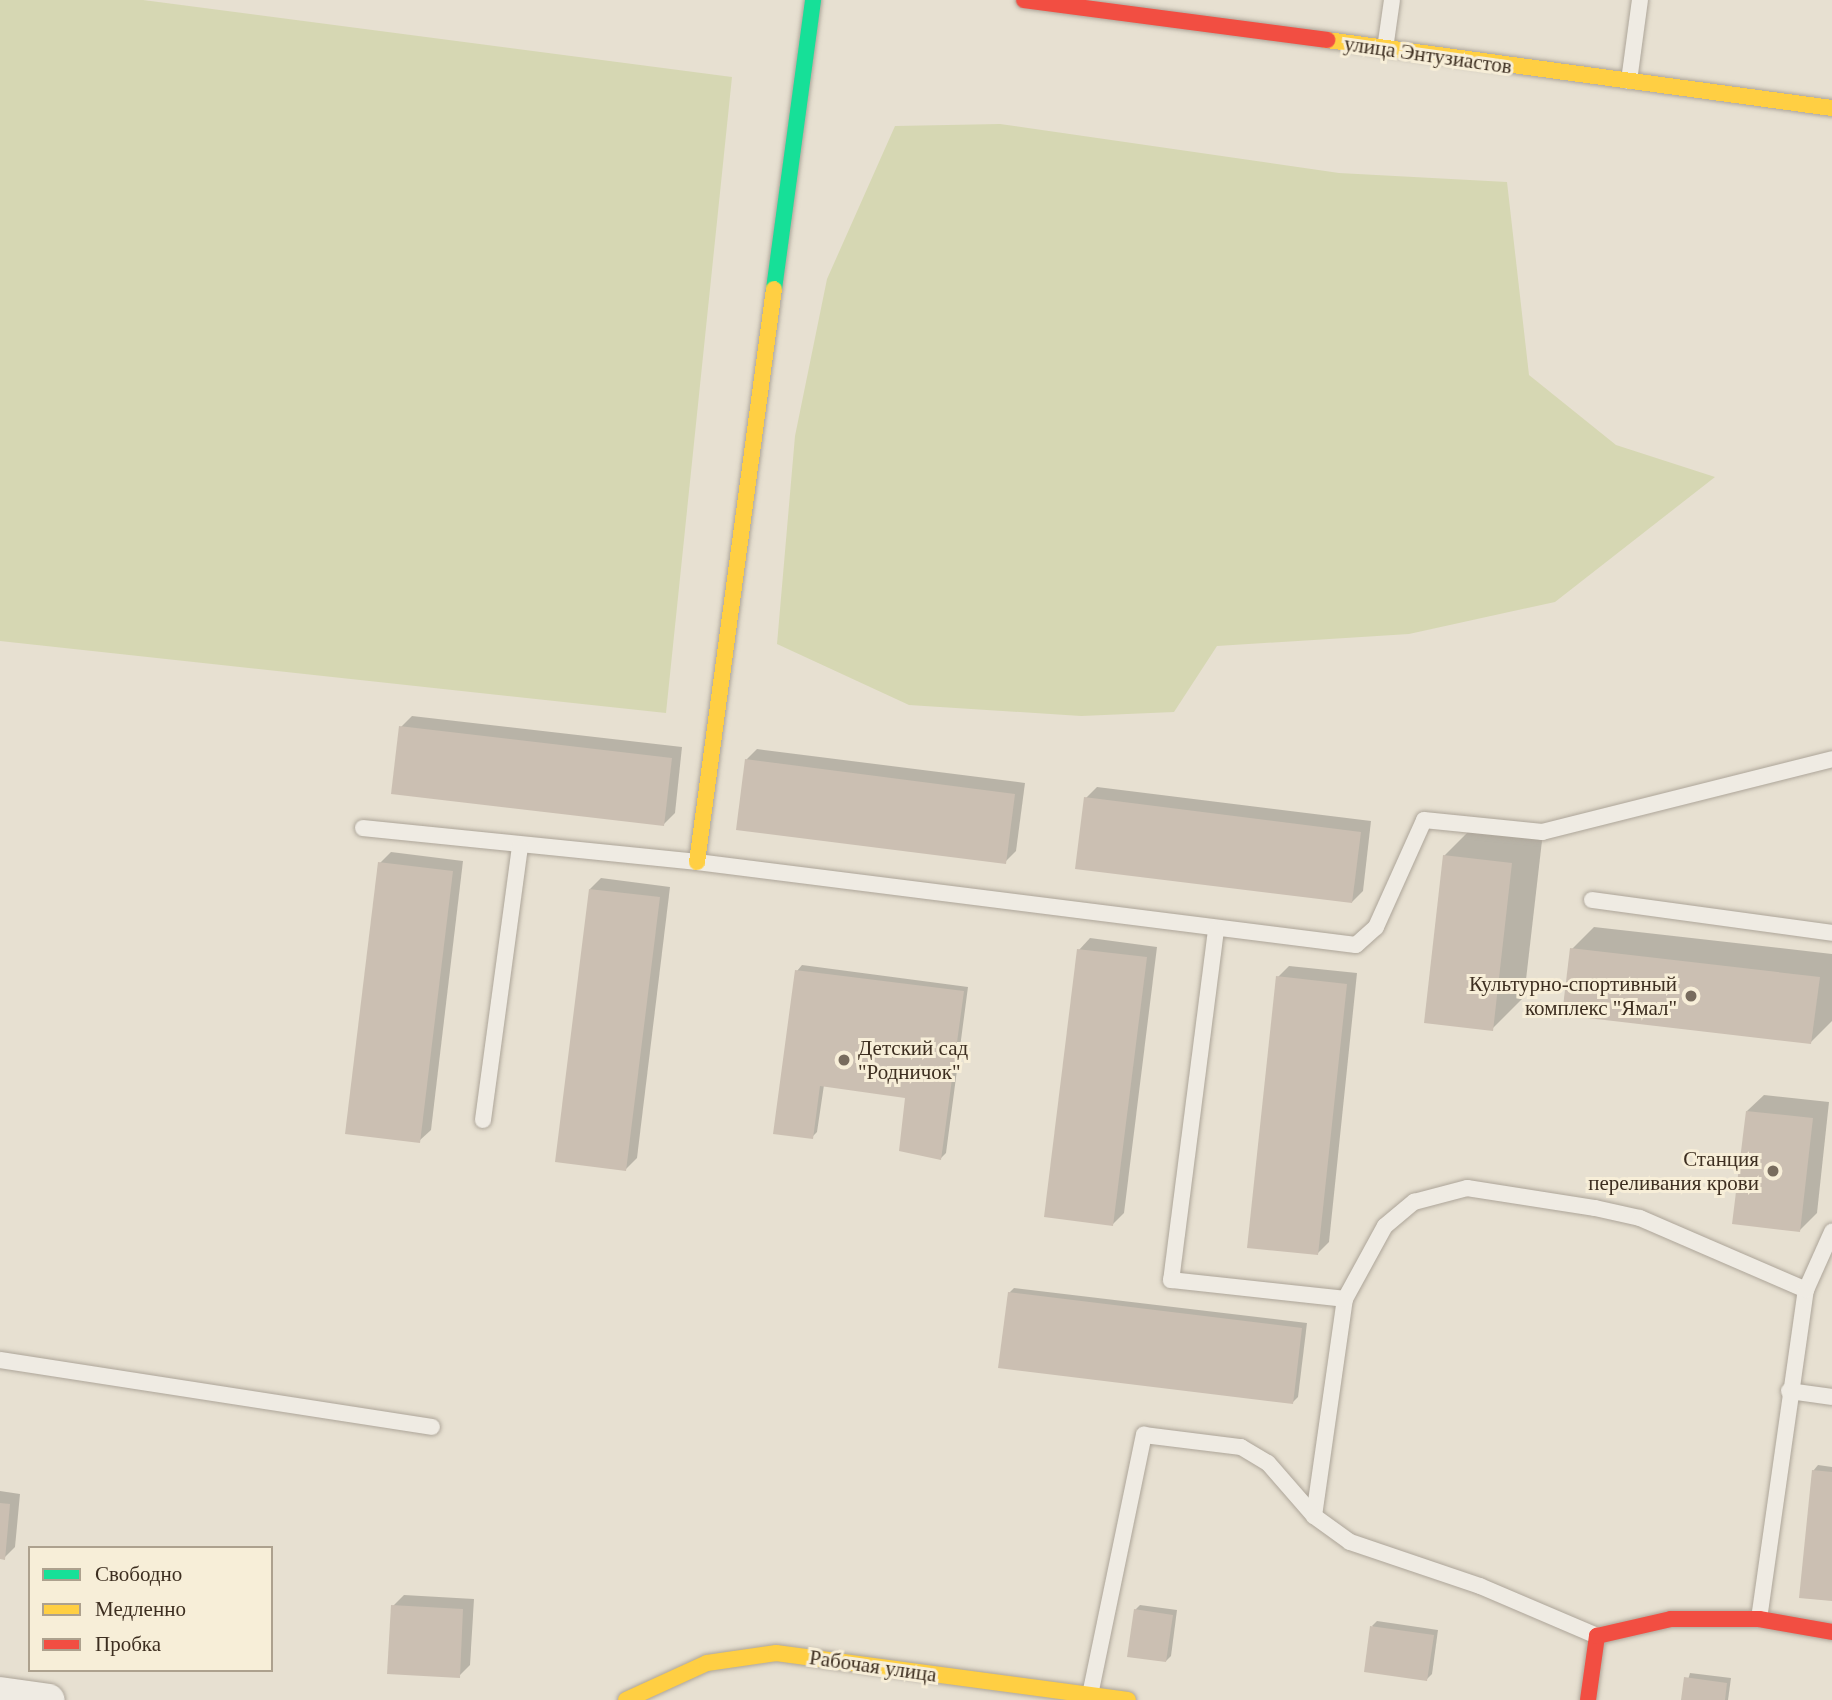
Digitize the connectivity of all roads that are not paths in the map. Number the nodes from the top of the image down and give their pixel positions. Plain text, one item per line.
1 (813, 0) edge
2 (1024, 0) edge
3 (1392, 0) edge
4 (1640, 0) edge
5 (1042, 1) edge
6 (1385, 49) junction
7 (1628, 84) junction
8 (1832, 108) edge
9 (1832, 759) edge
10 (363, 828) dead end
11 (520, 846) junction
12 (697, 862) junction
13 (1592, 900) dead end
14 (1216, 930) junction
15 (1832, 933) edge
16 (483, 1120) dead end
17 (1832, 1232) edge
18 (1806, 1290) junction
19 (1345, 1298) junction
20 (0, 1360) edge
21 (1789, 1391) junction
22 (1832, 1397) edge
23 (432, 1427) dead end
24 (1314, 1516) junction
25 (1759, 1619) junction
26 (1832, 1632) edge
27 (1597, 1636) junction
28 (0, 1693) edge
29 (1089, 1698) edge
30 (49, 1700) edge
31 (626, 1700) edge
32 (1128, 1700) edge
33 (1588, 1700) edge

1 - 12 street
2 - 5 street, улица Энтузиастов
3 - 6 lane
4 - 7 lane
5 - 6 street, улица Энтузиастов
6 - 7 street, улица Энтузиастов
7 - 8 street, улица Энтузиастов
9 - 14 lane
10 - 11 lane
11 - 12 lane
11 - 16 lane
12 - 14 lane
13 - 15 lane
14 - 19 lane
17 - 18 lane
18 - 19 lane
18 - 21 lane
19 - 24 lane
20 - 23 lane
21 - 22 lane
21 - 25 lane
24 - 27 lane
24 - 29 lane
25 - 26 street
25 - 27 street
27 - 33 street
28 - 30 street
29 - 31 street, Рабочая улица
29 - 32 street, Рабочая улица

